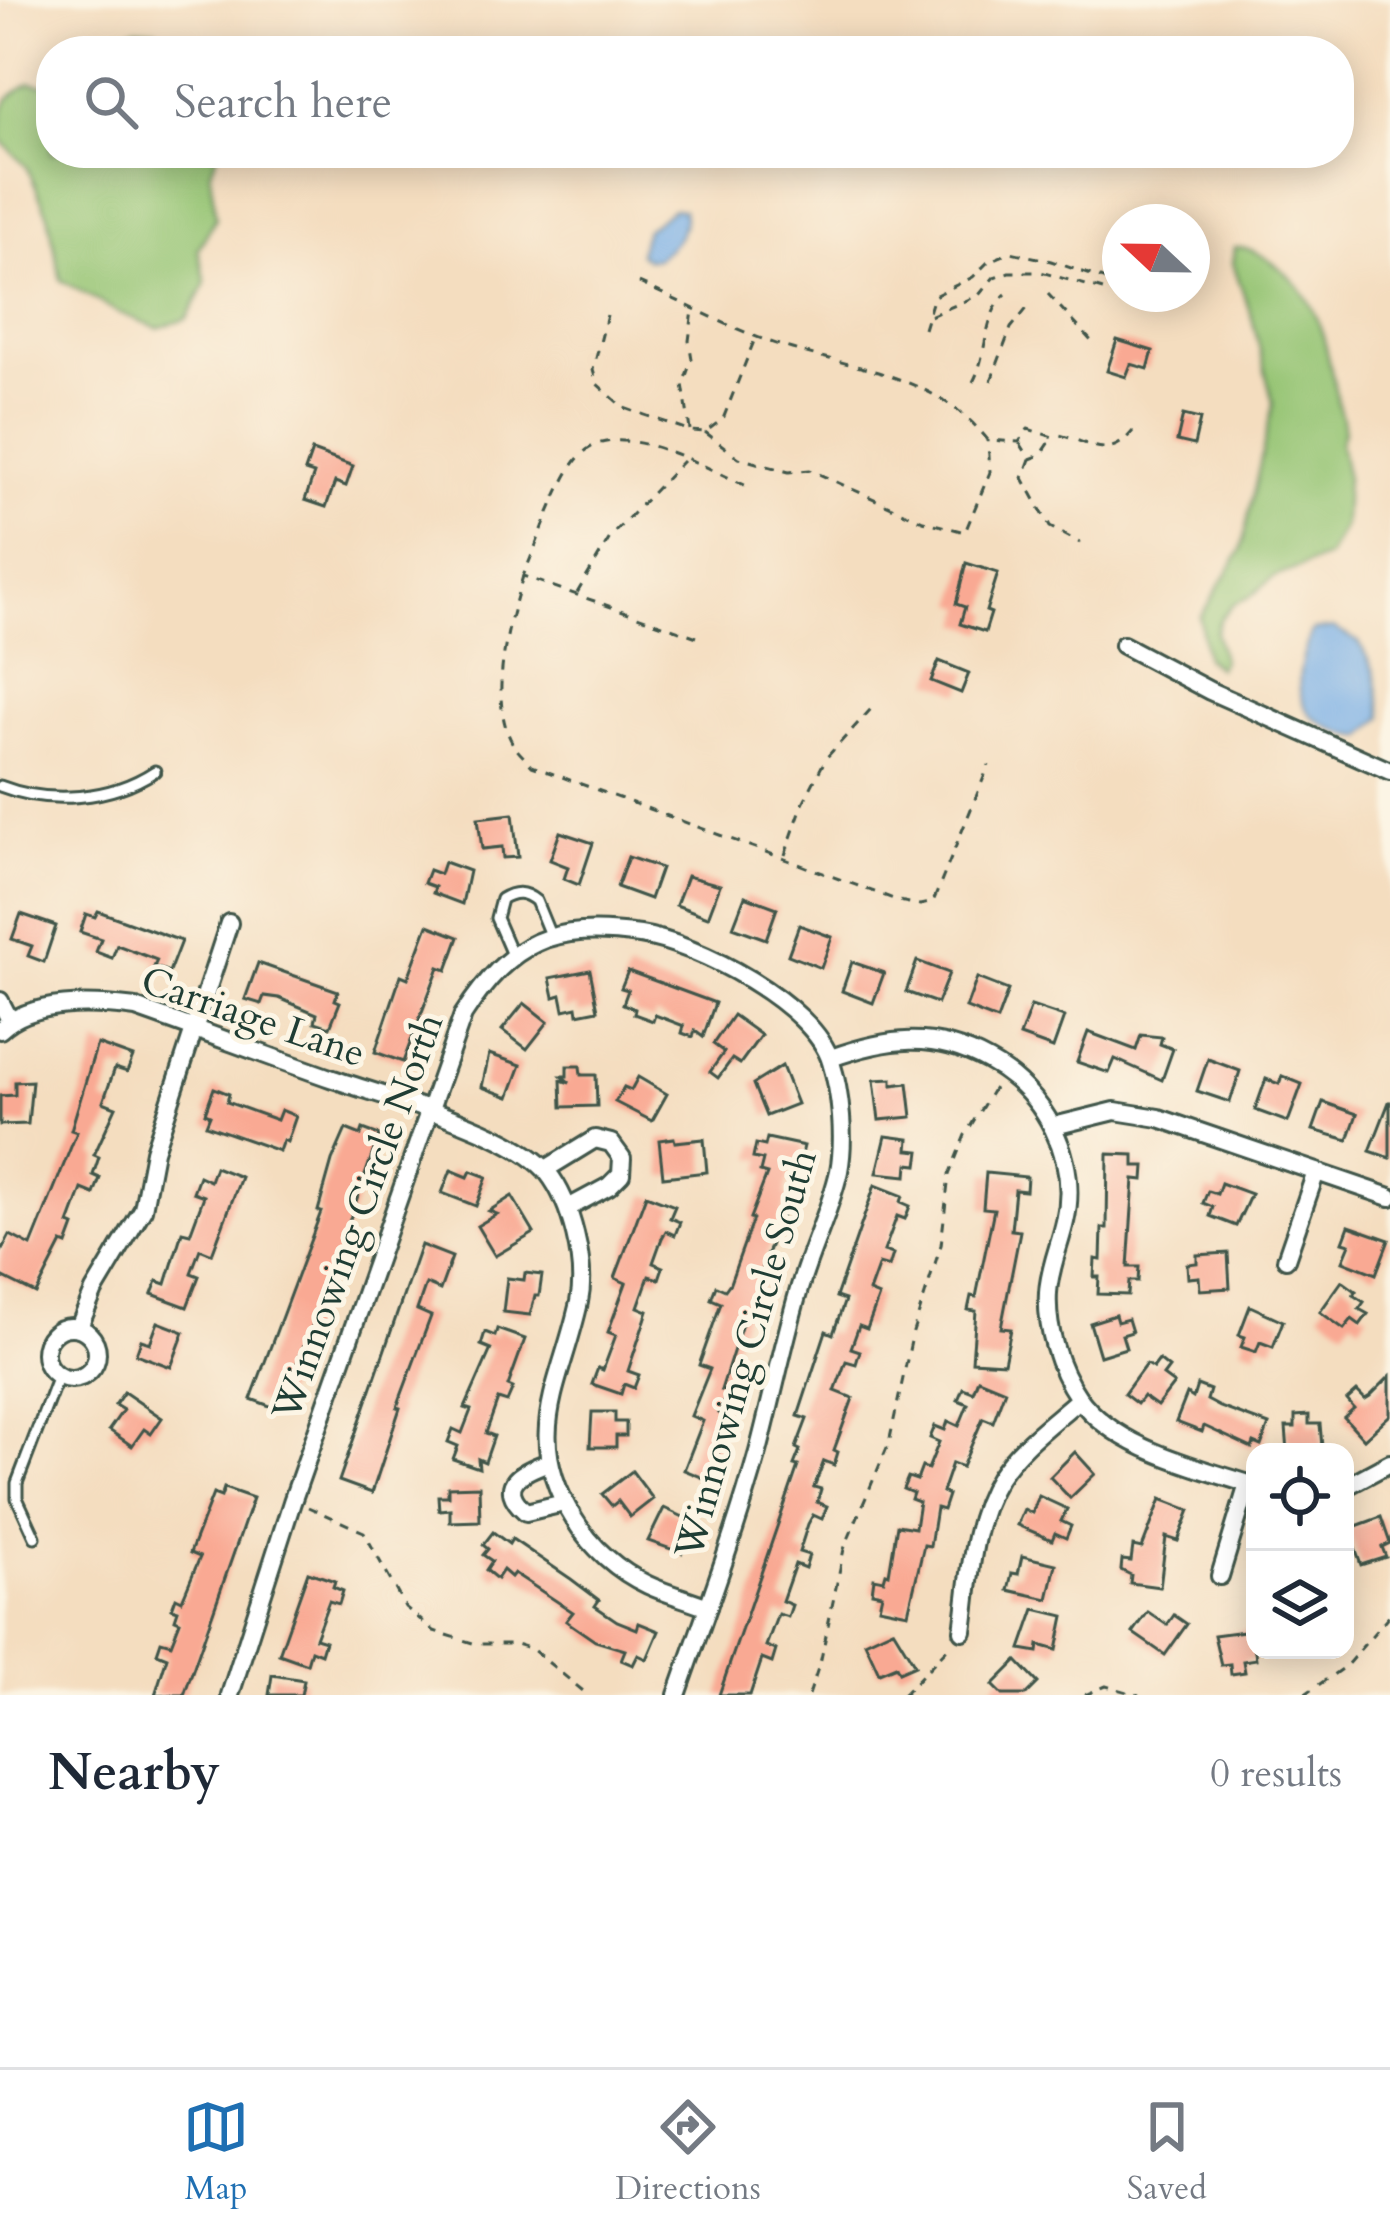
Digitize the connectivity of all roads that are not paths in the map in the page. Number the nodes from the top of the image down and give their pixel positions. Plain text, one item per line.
1 (1123, 645) dead end
2 (155, 771) dead end
3 (1390, 771) edge
4 (0, 786) edge
5 (229, 922) dead end
6 (550, 935) junction
7 (512, 956) junction
8 (0, 1001) edge
9 (5, 1025) edge
10 (193, 1028) junction
11 (831, 1058) junction
12 (428, 1111) junction
13 (1054, 1126) junction
14 (546, 1169) junction
15 (1316, 1172) junction
16 (1390, 1197) edge
17 (570, 1207) junction
18 (1286, 1258) dead end
19 (79, 1327) junction
20 (58, 1376) junction
21 (1079, 1399) junction
22 (550, 1462) junction
23 (1390, 1463) edge
24 (1354, 1482) edge
25 (1246, 1483) edge
26 (1246, 1502) edge
27 (563, 1503) junction
28 (35, 1537) dead end
29 (1220, 1576) dead end
30 (708, 1606) junction
31 (963, 1631) road end
32 (230, 1695) edge
33 (677, 1695) edge

1 - 3 street
2 - 4 lane
5 - 10 street
6 - 7 street, Winnowing Circle North
6 - 7 lane
6 - 11 street, Winnowing Circle North
7 - 12 street, Winnowing Circle North
8 - 9 street
9 - 10 street, Carriage Lane
10 - 12 street, Carriage Lane
10 - 19 street
11 - 13 street
11 - 30 street, Winnowing Circle South
12 - 14 street, Carriage Lane
12 - 32 street, Winnowing Circle North
13 - 15 street
13 - 21 street
14 - 17 street, Carriage Lane
14 - 17 street
15 - 16 street
15 - 18 street
17 - 22 street, Carriage Lane
19 - 20 street
19 - 20 street
20 - 28 lane
21 - 25 street
21 - 31 street
22 - 27 street, Carriage Lane
22 - 27 street
23 - 24 street
26 - 29 street
27 - 30 street, Carriage Lane
30 - 33 street, Winnowing Circle South

